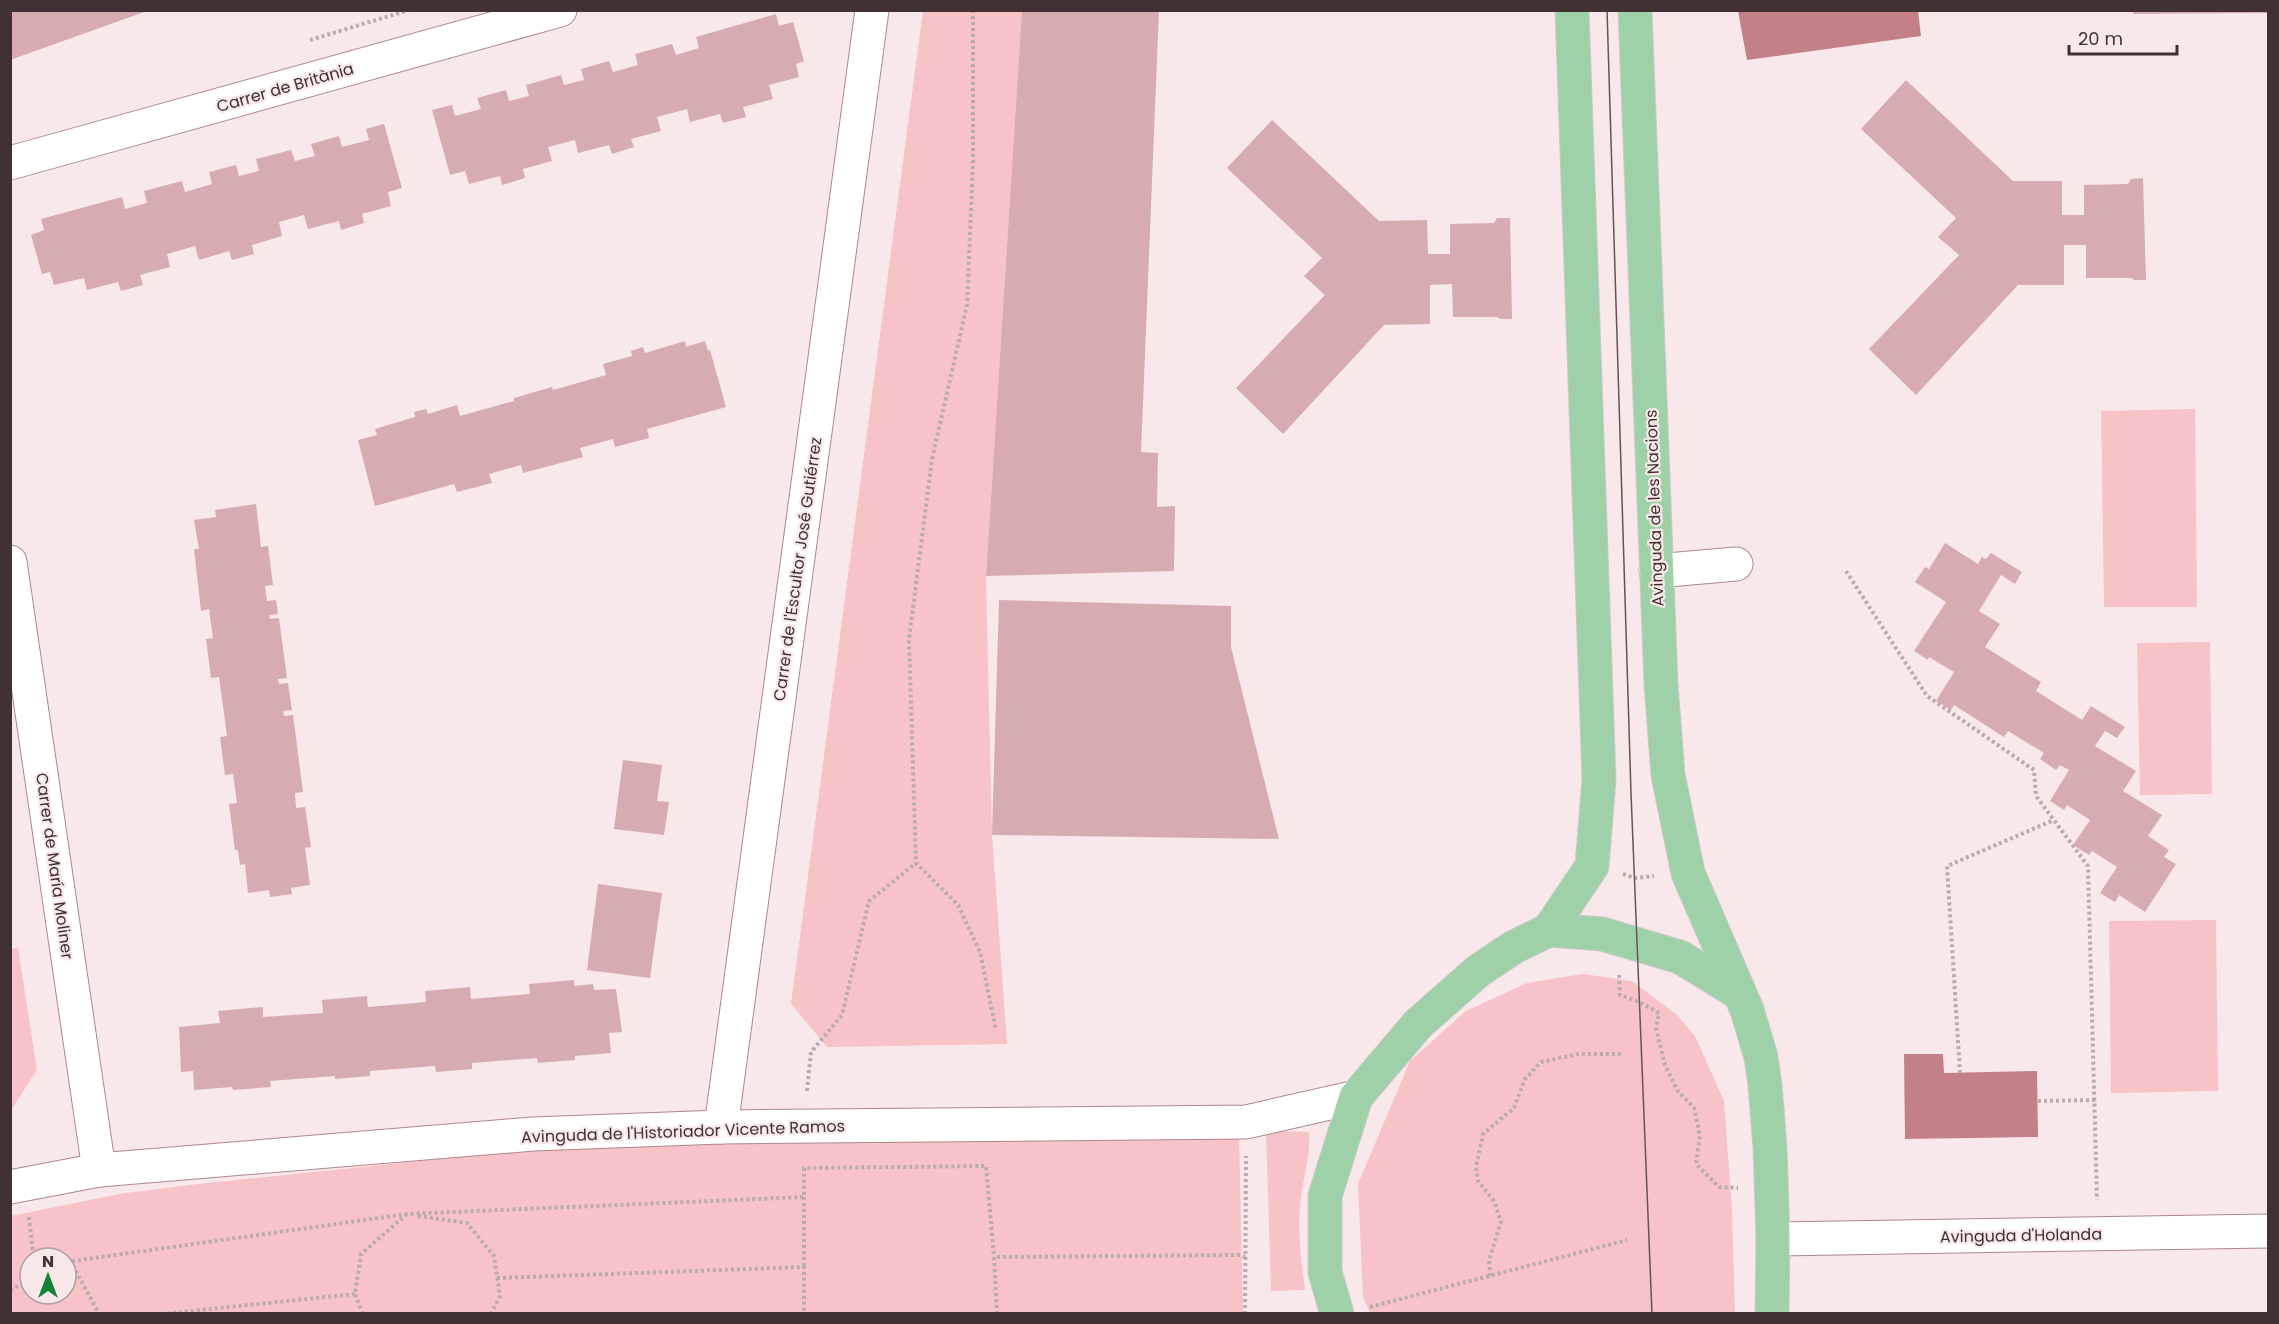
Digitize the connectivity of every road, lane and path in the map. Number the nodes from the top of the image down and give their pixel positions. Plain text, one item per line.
1 (560, 10) edge
2 (872, 10) edge
3 (973, 10) edge
4 (1572, 10) edge
5 (1635, 10) edge
6 (10, 164) edge
7 (10, 562) edge
8 (1736, 564) dead end
9 (1656, 571) junction
10 (1846, 571) dead end
11 (2054, 820) junction
12 (916, 863) junction
13 (1592, 866) junction
14 (1688, 873) junction
15 (1549, 930) junction
16 (1739, 993) junction
17 (1620, 995) dead end
18 (996, 1030) dead end
19 (1622, 1054) dead end
20 (1960, 1073) dead end
21 (1356, 1097) junction
22 (2095, 1100) junction
23 (2038, 1101) dead end
24 (1246, 1122) junction
25 (802, 1126) junction
26 (721, 1127) junction
27 (99, 1170) junction
28 (16, 1186) edge
29 (1772, 1189) junction
30 (804, 1197) junction
31 (407, 1214) junction
32 (2268, 1231) edge
33 (2097, 1234) junction
34 (1773, 1239) junction
35 (1627, 1240) dead end
36 (32, 1246) edge
37 (994, 1257) junction
38 (1245, 1257) junction
39 (78, 1259) edge
40 (804, 1267) junction
41 (1490, 1276) junction
42 (497, 1278) junction
43 (78, 1279) edge
44 (355, 1294) junction
45 (1368, 1308) dead end
46 (99, 1314) edge
47 (161, 1314) edge
48 (363, 1314) edge
49 (491, 1314) edge
50 (804, 1314) edge
51 (997, 1314) edge
52 (1245, 1314) edge
53 (1336, 1314) edge
54 (1772, 1314) edge

1 - 6 street, Carrer de Britània
2 - 26 street, Carrer de l'Escultor José Gutiérrez
3 - 12 path
4 - 13 main road
5 - 9 main road, Avinguda de les Nacions
7 - 27 street, Carrer de María Moliner
8 - 9 street
9 - 14 main road, Avinguda de les Nacions
10 - 11 path
11 - 20 path
11 - 22 path
12 - 18 path
12 - 25 path
13 - 14 path
13 - 15 main road
14 - 16 main road, Avinguda de les Nacions
15 - 16 main road
15 - 21 main road
16 - 29 main road, Avinguda de les Nacions
17 - 29 path
19 - 41 path
21 - 24 street, Avinguda de l'Historiador Vicente Ramos
21 - 53 main road
22 - 23 path
22 - 33 path
24 - 25 street, Avinguda de l'Historiador Vicente Ramos
24 - 38 path
25 - 26 street, Avinguda de l'Historiador Vicente Ramos
26 - 27 street, Avinguda de l'Historiador Vicente Ramos
27 - 28 street, Avinguda de l'Historiador Vicente Ramos
28 - 36 path
29 - 34 main road, Avinguda de les Nacions
30 - 31 path
30 - 37 path
30 - 40 path
31 - 39 path
31 - 42 path
31 - 44 path
32 - 33 street, Avinguda d'Holanda
33 - 34 street, Avinguda d'Holanda
34 - 54 main road, Avinguda de les Nacions
35 - 41 path
37 - 38 path
37 - 51 path
38 - 52 path
40 - 42 path
40 - 50 path
41 - 45 path
42 - 49 path
43 - 46 path
44 - 47 path
44 - 48 path

